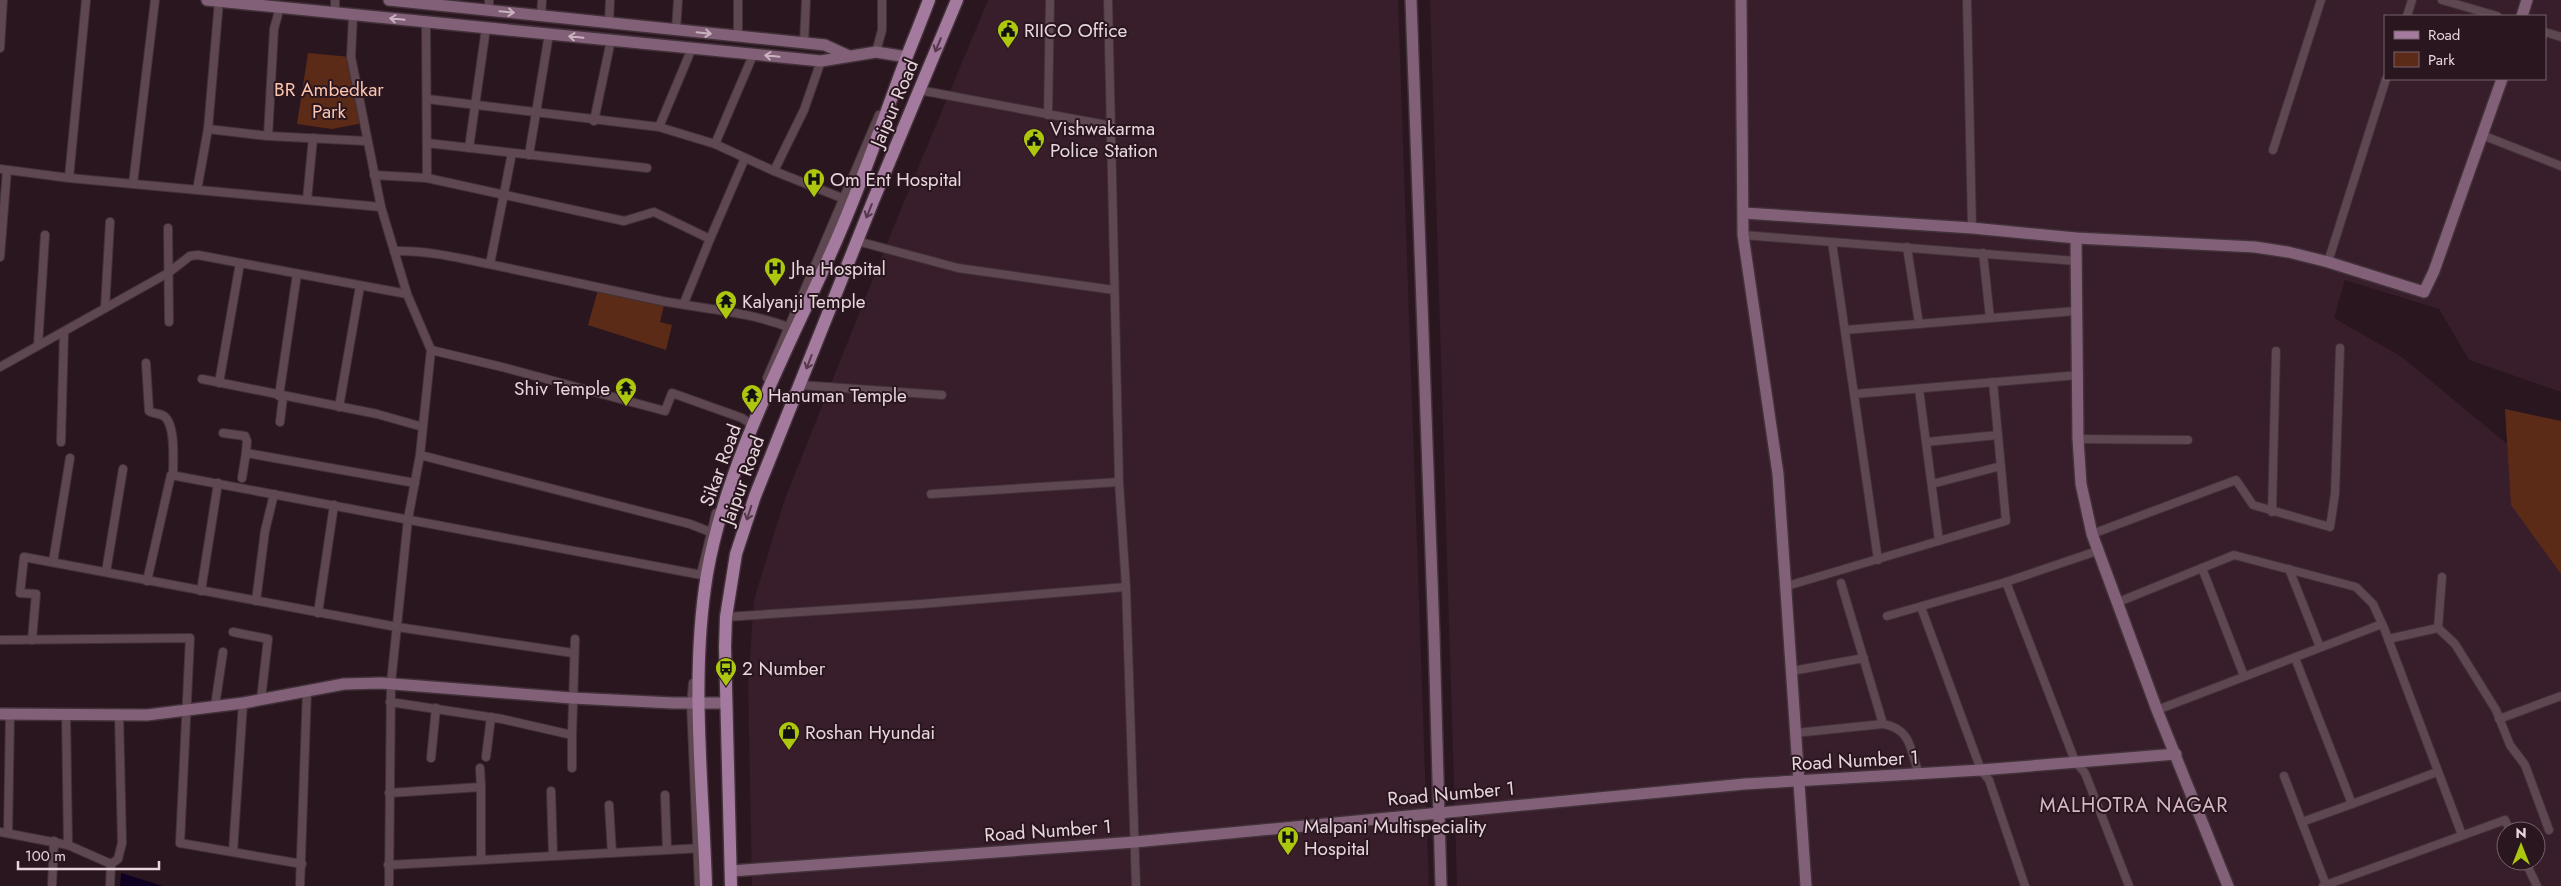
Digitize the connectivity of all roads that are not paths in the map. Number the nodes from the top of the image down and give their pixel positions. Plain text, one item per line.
1 (3, 0) edge
2 (86, 0) edge
3 (155, 0) edge
4 (207, 0) edge
5 (335, 0) edge
6 (389, 0) edge
7 (542, 0) edge
8 (610, 0) edge
9 (678, 0) edge
10 (738, 0) edge
11 (806, 0) edge
12 (882, 0) edge
13 (929, 0) edge
14 (957, 0) edge
15 (1050, 0) edge
16 (1108, 0) edge
17 (1411, 0) edge
18 (1741, 0) edge
19 (1967, 0) edge
20 (2321, 0) edge
21 (2412, 0) edge
22 (2442, 0) edge
23 (2527, 0) edge
24 (219, 1) junction
25 (425, 2) edge
26 (489, 5) edge
27 (280, 7) junction
28 (335, 13) junction
29 (353, 14) junction
30 (2407, 15) edge
31 (2494, 15) edge
32 (2522, 15) edge
33 (541, 16) junction
34 (426, 22) junction
35 (611, 23) junction
36 (486, 28) junction
37 (676, 30) junction
38 (2546, 32) edge
39 (550, 34) junction
40 (1, 35) edge
41 (740, 36) junction
42 (2561, 37) edge
43 (611, 40) junction
44 (804, 43) junction
45 (0, 48) edge
46 (692, 48) junction
47 (876, 52) junction
48 (739, 53) junction
49 (753, 54) junction
50 (848, 56) junction
51 (907, 57) junction
52 (821, 61) junction
53 (2386, 80) edge
54 (2502, 80) edge
55 (920, 90) junction
56 (428, 99) junction
57 (475, 106) junction
58 (535, 113) junction
59 (1048, 115) junction
60 (594, 121) junction
61 (1112, 126) junction
62 (659, 127) junction
63 (208, 128) junction
64 (2482, 135) junction
65 (268, 136) junction
66 (313, 138) junction
67 (366, 140) junction
68 (428, 143) junction
69 (715, 144) junction
70 (469, 148) junction
71 (2273, 150) dead end
72 (512, 153) junction
73 (529, 155) junction
74 (745, 158) junction
75 (2561, 166) edge
76 (647, 168) dead end
77 (4, 169) edge
78 (774, 172) junction
79 (374, 175) junction
80 (69, 178) junction
81 (427, 178) junction
82 (133, 184) junction
83 (197, 190) junction
84 (504, 195) junction
85 (307, 200) junction
86 (848, 200) junction
87 (381, 207) junction
88 (1744, 213) junction
89 (110, 222) dead end
90 (168, 228) dead end
91 (1972, 228) junction
92 (45, 235) dead end
93 (1743, 235) junction
94 (2076, 238) junction
95 (710, 239) junction
96 (857, 241) junction
97 (1832, 242) junction
98 (1907, 247) junction
99 (394, 251) junction
100 (1983, 254) junction
101 (0, 257) edge
102 (2076, 262) junction
103 (2328, 262) junction
104 (240, 263) junction
105 (490, 264) junction
106 (168, 273) junction
107 (297, 274) junction
108 (360, 286) junction
109 (1114, 290) junction
110 (408, 294) junction
111 (684, 303) junction
112 (105, 308) junction
113 (2076, 311) junction
114 (1990, 318) junction
115 (169, 322) dead end
116 (1919, 324) junction
117 (791, 328) junction
118 (1845, 330) junction
119 (64, 332) junction
120 (38, 346) junction
121 (2340, 348) dead end
122 (431, 350) junction
123 (2276, 351) dead end
124 (146, 362) dead end
125 (0, 367) edge
126 (2079, 375) junction
127 (202, 379) dead end
128 (1993, 382) junction
129 (219, 383) junction
130 (800, 385) junction
131 (1919, 389) junction
132 (1854, 394) junction
133 (281, 396) junction
134 (942, 396) dead end
135 (339, 407) junction
136 (280, 422) dead end
137 (752, 424) junction
138 (423, 427) junction
139 (223, 433) dead end
140 (1998, 435) junction
141 (2078, 439) junction
142 (2188, 440) dead end
143 (60, 442) dead end
144 (1926, 442) junction
145 (246, 453) junction
146 (420, 455) junction
147 (70, 458) dead end
148 (2001, 466) junction
149 (123, 469) dead end
150 (173, 475) junction
151 (242, 478) dead end
152 (1120, 482) junction
153 (218, 483) junction
154 (415, 483) junction
155 (1932, 484) junction
156 (274, 494) junction
157 (930, 494) dead end
158 (334, 505) junction
159 (2272, 512) junction
160 (408, 519) junction
161 (712, 533) junction
162 (2092, 534) junction
163 (1939, 541) junction
164 (2098, 551) junction
165 (1878, 560) junction
166 (53, 562) junction
167 (2202, 568) junction
168 (2289, 569) junction
169 (106, 572) junction
170 (704, 575) junction
171 (2442, 577) dead end
172 (147, 581) junction
173 (2006, 582) junction
174 (1841, 583) dead end
175 (1786, 586) junction
176 (1126, 587) junction
177 (201, 591) junction
178 (256, 601) junction
179 (2116, 603) junction
180 (1921, 607) junction
181 (318, 612) junction
182 (1887, 616) dead end
183 (726, 617) junction
184 (2382, 624) junction
185 (397, 627) junction
186 (2438, 628) junction
187 (233, 632) dead end
188 (575, 639) dead end
189 (2388, 639) junction
190 (0, 640) edge
191 (32, 640) junction
192 (2320, 647) junction
193 (223, 652) dead end
194 (573, 653) junction
195 (1864, 658) junction
196 (2295, 658) junction
197 (1792, 671) junction
198 (2244, 676) junction
199 (391, 683) junction
200 (307, 690) junction
201 (2561, 696) edge
202 (572, 698) junction
203 (261, 699) junction
204 (390, 702) junction
205 (725, 702) junction
206 (243, 703) junction
207 (695, 704) junction
208 (215, 706) junction
209 (436, 708) junction
210 (2157, 710) junction
211 (187, 711) junction
212 (5, 714) edge
213 (66, 714) junction
214 (119, 715) junction
215 (491, 717) junction
216 (2499, 719) junction
217 (1883, 724) junction
218 (1795, 733) junction
219 (572, 735) junction
220 (2176, 754) junction
221 (486, 757) dead end
222 (431, 758) dead end
223 (2075, 761) junction
224 (480, 768) dead end
225 (572, 768) dead end
226 (1980, 770) junction
227 (2437, 772) junction
228 (1919, 774) junction
229 (2284, 776) dead end
230 (1798, 781) junction
231 (482, 787) junction
232 (551, 791) dead end
233 (389, 793) junction
234 (665, 795) dead end
235 (2352, 804) junction
236 (609, 805) dead end
237 (1438, 812) junction
238 (2302, 822) junction
239 (2496, 823) edge
240 (2549, 830) dead end
241 (4, 832) edge
242 (2462, 835) junction
243 (54, 841) junction
244 (1135, 842) junction
245 (68, 845) junction
246 (701, 848) junction
247 (667, 850) junction
248 (233, 852) junction
249 (612, 853) junction
250 (553, 856) junction
251 (481, 860) junction
252 (111, 864) junction
253 (302, 864) junction
254 (388, 865) junction
255 (731, 871) junction
256 (2530, 871) edge
257 (52, 886) edge
258 (110, 886) edge
259 (300, 886) edge
260 (389, 886) edge
261 (699, 886) edge
262 (706, 886) edge
263 (731, 886) edge
264 (1136, 886) edge
265 (1441, 886) edge
266 (1806, 886) edge
267 (2025, 886) edge
268 (2129, 886) edge
269 (2228, 886) edge
270 (2325, 886) edge
271 (2537, 886) edge

1 - 40 street
2 - 80 street
3 - 82 street
4 - 24 street
5 - 28 street
6 - 25 street
7 - 33 street
8 - 35 street
9 - 37 street
10 - 41 street
11 - 44 street
12 - 47 street
13 - 51 main road, Sikar Road
14 -> 55 main road, Jaipur Road
15 - 59 street
16 - 61 street
17 - 237 street
18 - 88 street
19 - 91 street
20 - 71 street
21 - 30 street
22 - 31 street
23 - 32 street
24 - 27 street
24 - 63 street
25 - 26 street
26 -> 33 street
26 - 36 street
27 - 28 street
27 - 65 street
28 - 29 street
34 -> 29 street
29 - 67 street
33 - 35 street
34 - 36 street
34 - 56 street
35 - 37 street
35 - 43 street
36 - 39 street
36 - 57 street
37 -> 41 street
38 - 42 street
43 -> 39 street
39 - 58 street
40 - 45 street
41 - 44 street
41 - 48 street
43 - 46 street
43 - 60 street
44 - 50 street
46 - 48 street
46 - 62 street
47 - 50 street
47 - 51 street
48 - 49 street
52 -> 49 street
49 - 69 street
50 - 52 street
51 - 86 main road, Sikar Road
52 - 78 street
53 - 103 street
54 - 64 street
55 - 59 street
55 -> 96 main road, Jaipur Road
56 - 57 street
56 - 68 street
57 - 58 street
57 - 70 street
58 - 60 street
58 - 73 street
59 - 61 street
60 - 62 street
61 - 109 street
62 - 69 street
63 - 65 street
63 - 83 street
64 - 75 street
64 - 103 street
65 - 66 street
66 - 67 street
66 - 85 street
67 - 79 street
68 - 70 street
68 - 81 street
69 - 74 street
70 - 72 street
72 - 73 street
72 - 84 street
73 - 76 street
74 - 78 street
74 - 95 street
77 - 80 street
77 - 101 street
78 - 86 street
79 - 81 street
79 - 87 street
80 - 82 street
81 - 84 street
82 - 83 street
83 - 85 street
84 - 95 street
84 - 105 street
85 - 87 street
86 - 117 main road, Sikar Road
87 - 99 street
88 - 91 street
88 - 93 street
89 - 112 street
90 - 106 street
91 - 94 street
92 - 120 street
93 - 97 street
93 - 175 street
94 - 102 street
94 - 103 street
95 - 111 street
96 - 109 street
96 -> 130 main road, Jaipur Road
97 - 98 street
97 - 118 street
98 - 100 street
98 - 116 street
99 - 105 street
99 - 110 street
100 - 102 street
100 - 114 street
102 - 113 street
104 - 106 street
104 - 107 street
104 - 129 street
105 - 111 street
106 - 112 street
106 - 115 street
107 - 108 street
107 - 133 street
108 - 110 street
108 - 135 street
109 - 152 street
110 - 122 street
111 - 117 street
112 - 119 street
113 - 114 street
113 - 126 street
114 - 116 street
116 - 118 street
117 - 137 main road, Sikar Road
118 - 132 street
119 - 120 street
119 - 143 street
120 - 125 street
121 - 159 street
122 - 137 street
122 - 138 street
123 - 159 street
124 - 150 street
126 - 128 street
126 - 141 street
127 - 129 street
128 - 131 street
128 - 140 street
129 - 133 street
130 - 134 street
130 -> 183 main road, Jaipur Road
131 - 132 street
131 - 144 street
132 - 165 street
133 - 135 street
133 - 136 street
135 - 138 street
137 - 161 main road, Sikar Road
138 - 146 street
139 - 145 street
140 - 144 street
140 - 148 street
141 - 142 street
141 - 162 street
144 - 155 street
145 - 151 street
145 - 154 street
146 - 154 street
146 - 161 street
147 - 166 street
148 - 155 street
148 - 163 street
149 - 169 street
150 - 153 street
150 - 172 street
152 - 157 street
152 - 176 street
153 - 156 street
153 - 177 street
154 - 160 street
155 - 163 street
156 - 158 street
156 - 178 street
158 - 160 street
158 - 181 street
159 - 162 street
160 - 170 street
160 - 185 street
161 - 170 main road, Sikar Road
162 - 164 street
163 - 165 street
164 - 173 street
164 - 179 street
165 - 175 street
166 - 169 street
166 - 191 street
167 - 168 street
167 - 179 street
167 - 198 street
168 - 184 street
168 - 192 street
169 - 172 street
170 - 207 main road, Sikar Road
171 - 186 street
172 - 177 street
173 - 180 street
173 - 223 street
174 - 195 street
175 - 197 street
176 - 183 street
176 - 244 street
177 - 178 street
178 - 181 street
179 - 210 street
180 - 182 street
180 - 226 street
181 - 185 street
183 - 205 main road, Jaipur Road
184 - 189 street
184 - 192 street
185 - 194 street
185 - 199 street
186 - 189 street
186 - 216 street
187 - 203 street
188 - 194 street
189 - 227 street
190 - 191 street
191 - 211 street
192 - 196 street
193 - 208 street
194 - 202 street
195 - 197 street
195 - 217 street
196 - 198 street
196 - 235 street
197 - 218 street
198 - 210 street
199 - 200 street
199 - 202 street
199 - 204 street
200 - 203 street
200 - 253 street
201 - 216 street
202 - 207 street
202 - 219 street
203 - 206 street
204 - 209 street
204 - 233 street
205 - 207 street
205 - 255 main road, Jaipur Road
206 - 208 street
206 - 248 street
207 - 246 main road, Sikar Road
208 - 211 street
209 - 215 street
209 - 222 street
210 - 220 street
211 - 214 street
211 - 248 street
212 - 213 street
212 - 241 street
213 - 214 street
213 - 245 street
214 - 252 street
215 - 219 street
215 - 221 street
216 - 240 street
217 - 218 street
217 - 228 street
218 - 230 street
219 - 225 street
220 - 223 street, Road Number 1
220 - 269 street
223 - 226 street, Road Number 1
223 - 268 street
224 - 231 street
226 - 228 street, Road Number 1
226 - 267 street
227 - 235 street
227 - 242 street
228 - 230 street, Road Number 1
229 - 238 street
230 - 237 street, Road Number 1
230 - 266 street
231 - 233 street
231 - 251 street
232 - 250 street
233 - 254 street
234 - 247 street
235 - 238 street
236 - 249 street
237 - 244 street, Road Number 1
237 - 265 street
238 - 270 street
239 - 242 street
241 - 243 street
242 - 270 street
243 - 245 street
243 - 257 street
244 - 255 street, Road Number 1
244 - 264 street
245 - 252 street
246 - 247 street
246 - 261 street
246 - 262 main road, Sikar Road
247 - 249 street
248 - 253 street
249 - 250 street
250 - 251 street
251 - 254 street
252 - 258 street
253 - 259 street
254 - 260 street
255 - 263 main road, Jaipur Road
256 - 271 street

